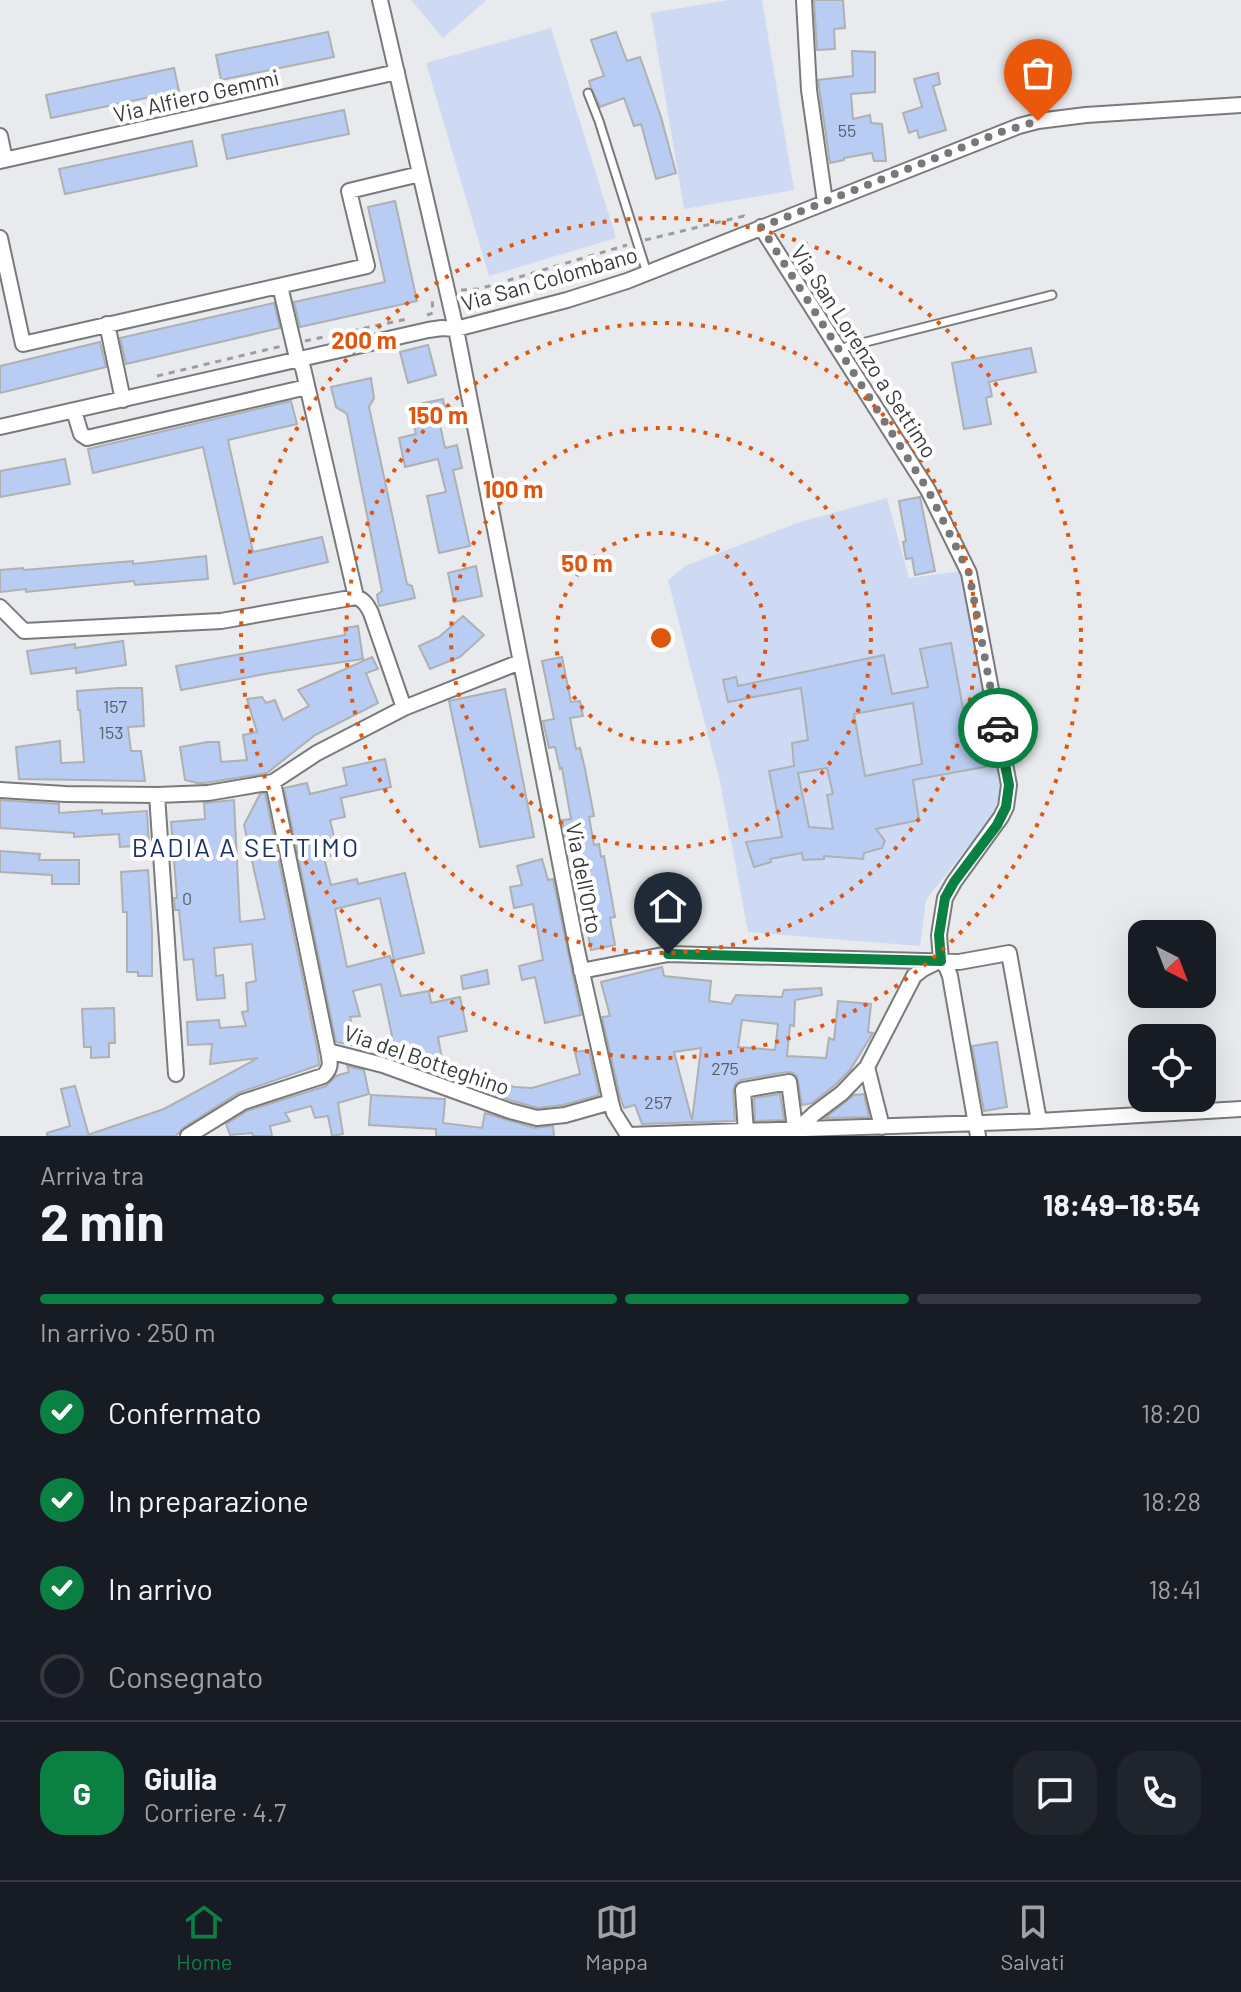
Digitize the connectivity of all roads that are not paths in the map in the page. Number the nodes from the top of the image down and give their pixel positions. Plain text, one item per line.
1 (380, 0) edge
2 (804, 0) edge
3 (397, 72) junction
4 (588, 93) dead end
5 (1241, 105) edge
6 (0, 136) edge
7 (3, 160) edge
8 (420, 174) junction
9 (825, 202) junction
10 (757, 229) junction
11 (0, 238) edge
12 (647, 273) junction
13 (280, 286) junction
14 (1052, 295) dead end
15 (107, 324) junction
16 (456, 329) junction
17 (838, 349) junction
18 (299, 360) junction
19 (307, 387) junction
20 (123, 400) junction
21 (74, 411) junction
22 (0, 427) edge
23 (356, 597) junction
24 (0, 607) edge
25 (520, 662) junction
26 (404, 708) junction
27 (273, 782) junction
28 (0, 790) edge
29 (157, 795) junction
30 (941, 961) junction
31 (581, 971) junction
32 (328, 1051) junction
33 (867, 1067) junction
34 (176, 1074) dead end
35 (611, 1102) junction
36 (1241, 1109) edge
37 (1039, 1121) junction
38 (882, 1127) junction
39 (797, 1128) junction
40 (977, 1130) edge
41 (746, 1132) junction
42 (628, 1135) edge
43 (188, 1136) edge

1 - 3 street
2 - 9 street
3 - 7 street, Via Alfiero Gemmi
3 - 8 street
4 - 12 lane
5 - 9 street, Via San Colombano
6 - 7 street, Via Alfiero Gemmi
8 - 13 street
8 - 16 street
9 - 10 street, Via San Colombano
10 - 12 street, Via San Colombano
10 - 17 street, Via San Lorenzo a Settimo
11 - 15 street
12 - 16 street, Via San Colombano
13 - 15 street
13 - 18 street
14 - 17 lane
15 - 20 street
16 - 18 street
16 - 25 street, Via San Colombano
17 - 30 street, Via San Lorenzo a Settimo
18 - 19 street
18 - 20 street
19 - 21 street
19 - 23 street
20 - 21 street
21 - 22 street
23 - 24 street
23 - 26 street
25 - 26 street
25 - 31 street, Via dell'Orto
26 - 27 street
27 - 29 street
27 - 32 street, Via del Botteghino
28 - 29 street
29 - 34 street
30 - 31 street
30 - 33 street
30 - 37 street
30 - 40 street, Via San Lorenzo a Settimo
31 - 35 street, Via dell'Orto
32 - 35 street, Via del Botteghino
32 - 43 street
33 - 38 street
33 - 39 street
35 - 42 street
36 - 37 street
37 - 40 street
38 - 39 street
38 - 40 street
39 - 41 street
39 - 41 street
41 - 42 street

